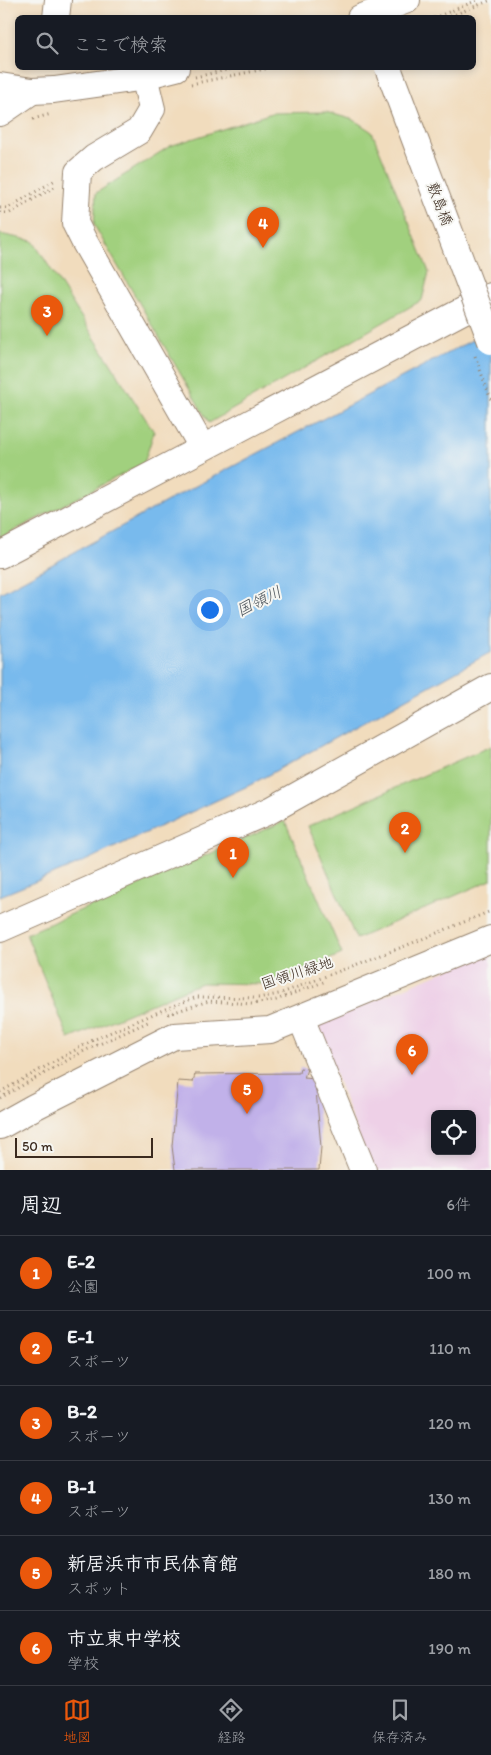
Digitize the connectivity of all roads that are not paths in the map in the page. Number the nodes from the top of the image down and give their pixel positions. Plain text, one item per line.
1 (58, 0) edge
2 (407, 0) edge
3 (365, 12) edge
4 (56, 15) edge
5 (168, 70) edge
6 (389, 70) edge
7 (144, 76) junction
8 (45, 83) edge
9 (0, 86) edge
10 (0, 113) edge
11 (491, 296) edge
12 (491, 341) edge
13 (202, 447) junction
14 (0, 555) edge
15 (491, 687) edge
16 (0, 929) edge
17 (491, 939) edge
18 (301, 1018) junction
19 (0, 1126) edge
20 (363, 1170) edge

1 - 4 street
2 - 3 street
5 - 7 street
6 - 12 street, 敷島橋, bridge
7 - 8 street
7 - 13 street
8 - 9 street
8 - 10 street
11 - 13 street
13 - 14 street
15 - 16 street
17 - 18 street
18 - 19 street
18 - 20 street

